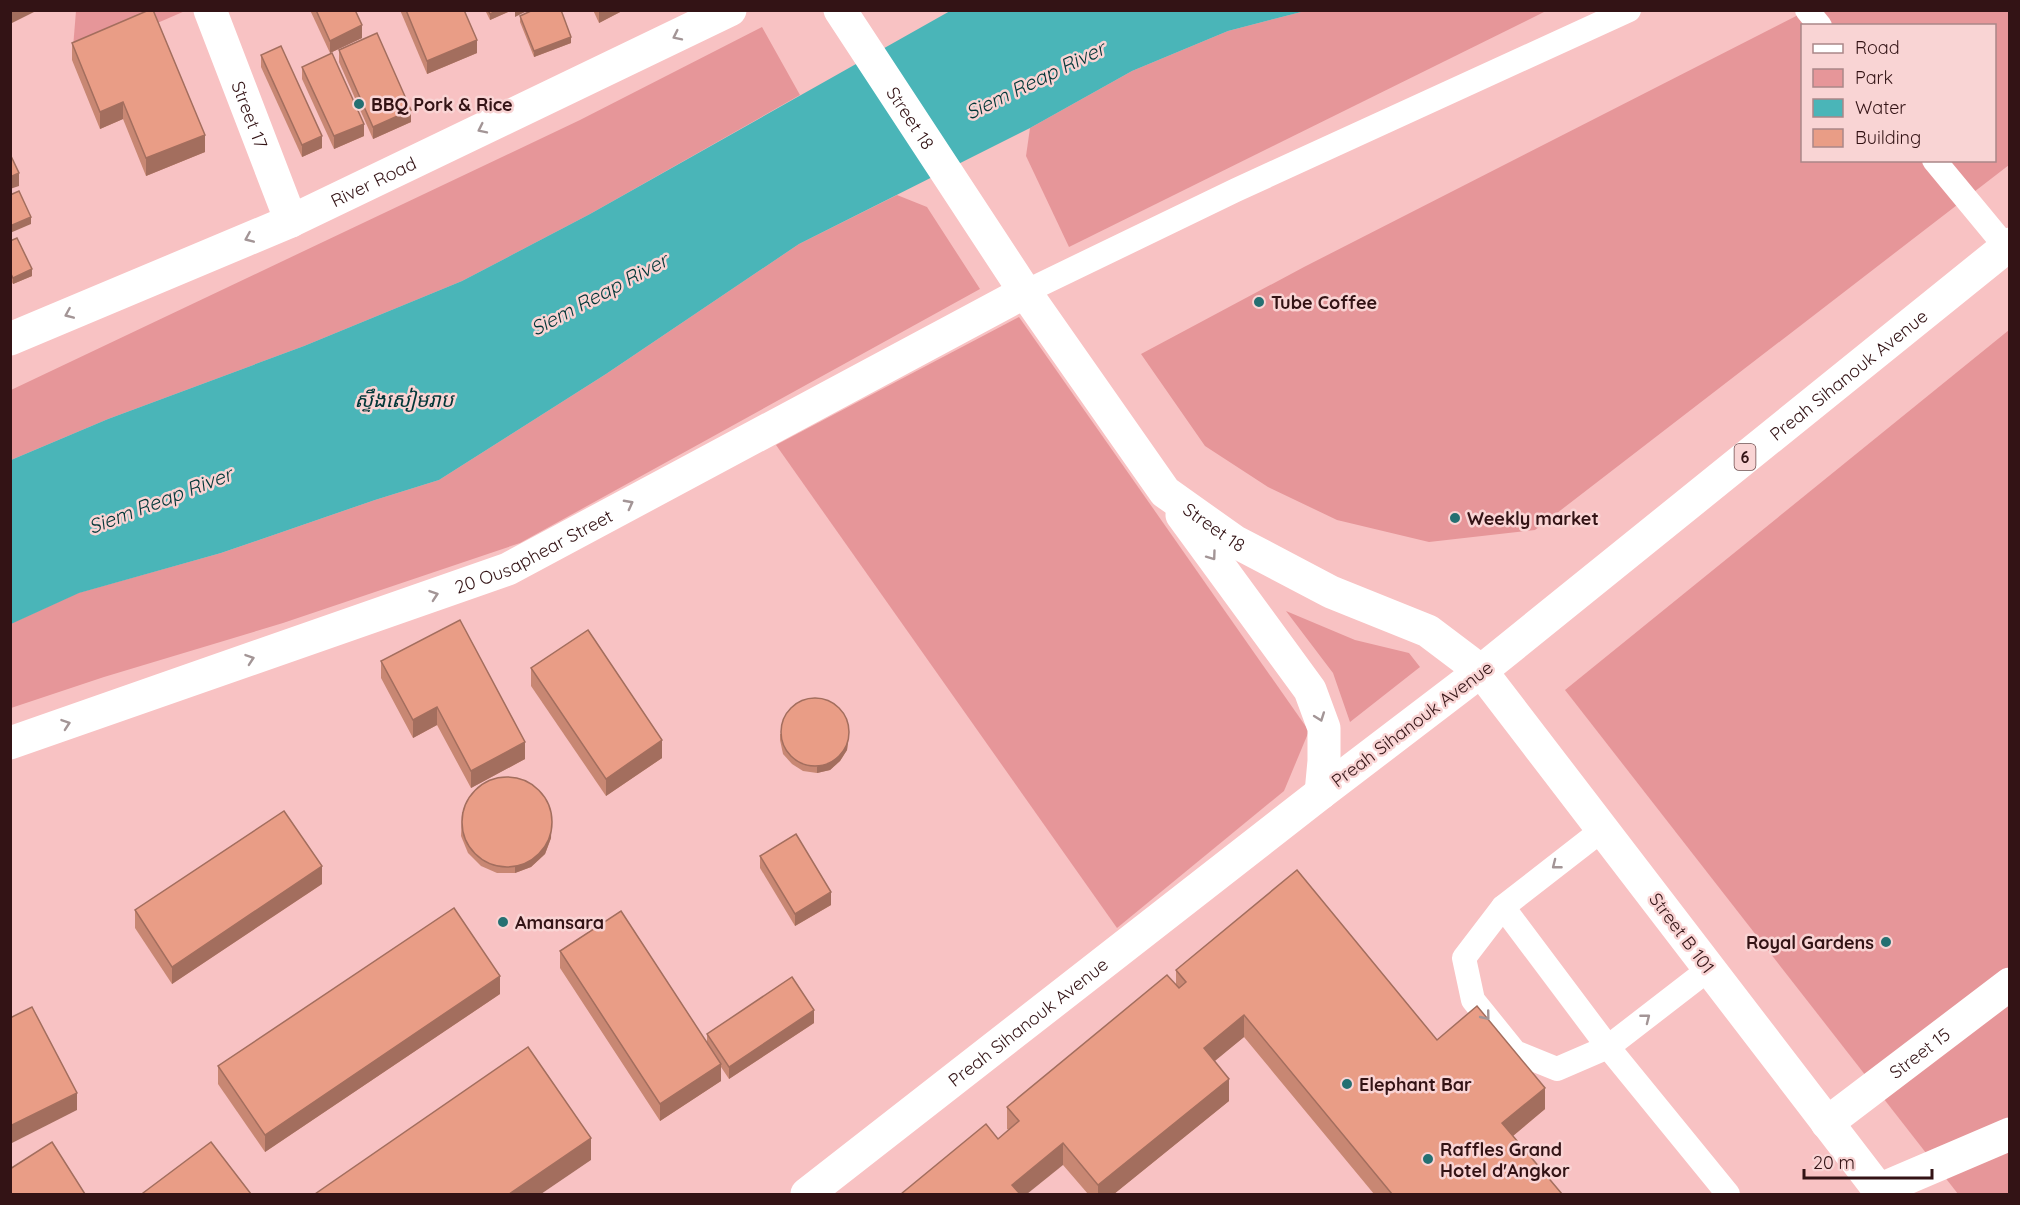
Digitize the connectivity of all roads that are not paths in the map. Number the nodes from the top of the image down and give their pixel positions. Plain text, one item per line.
1 (210, 10) edge
2 (730, 10) edge
3 (1629, 10) edge
4 (1807, 10) edge
5 (847, 22) edge
6 (1818, 24) edge
7 (1936, 162) edge
8 (291, 221) junction
9 (2008, 245) edge
10 (1025, 292) junction
11 (10, 339) edge
12 (1165, 492) junction
13 (1481, 671) junction
14 (10, 743) edge
15 (1321, 793) junction
16 (1602, 830) junction
17 (1503, 907) junction
18 (1709, 969) junction
19 (2010, 984) edge
20 (1608, 1047) junction
21 (1827, 1123) junction
22 (2010, 1134) edge
23 (1881, 1192) edge
24 (807, 1194) edge
25 (1728, 1194) edge

1 - 8 street, Street 17
2 -> 8 street, River Road
3 - 10 lane
4 - 6 lane
5 - 10 street, Street 18
7 - 9 lane
8 -> 11 street, River Road
9 - 13 street, Preah Sihanouk Avenue / 6
10 - 12 street, Street 18
14 -> 10 street, 20 Ousaphear Street
12 - 13 street, Street 18
12 -> 15 street
13 - 15 street, Preah Sihanouk Avenue
13 - 16 street, Street B 101
15 - 24 street, Preah Sihanouk Avenue
16 -> 17 lane
16 - 18 street, Street B 101
17 - 20 lane
17 -> 20 lane
20 -> 18 lane
18 - 21 street, Street B 101
19 - 21 street, Street 15
20 - 25 lane
21 - 23 street, Street B 101
22 - 23 street

